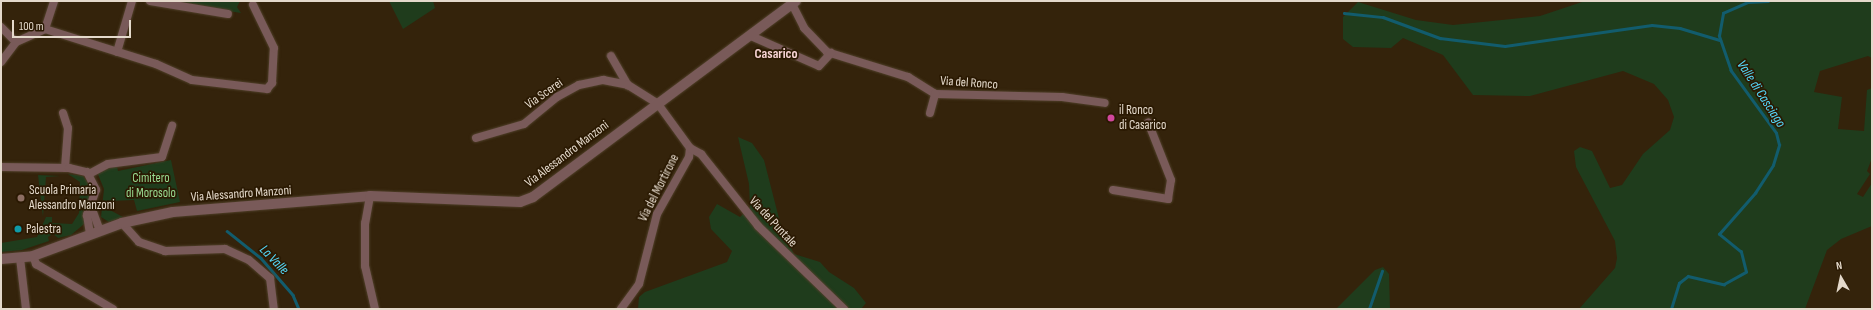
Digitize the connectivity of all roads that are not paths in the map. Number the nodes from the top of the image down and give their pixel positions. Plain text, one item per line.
1 (54, 1) edge
2 (132, 1) edge
3 (150, 1) edge
4 (794, 3) edge
5 (253, 5) dead end
6 (228, 14) dead end
7 (1, 27) edge
8 (45, 29) junction
9 (751, 36) junction
10 (16, 42) junction
11 (117, 52) junction
12 (831, 53) junction
13 (612, 56) dead end
14 (1, 62) edge
15 (628, 85) junction
16 (935, 94) junction
17 (1105, 103) dead end
18 (658, 104) junction
19 (63, 113) dead end
20 (930, 113) dead end
21 (1148, 122) dead end
22 (172, 126) dead end
23 (476, 138) dead end
24 (690, 148) junction
25 (1, 167) edge
26 (65, 168) junction
27 (89, 174) junction
28 (1113, 190) dead end
29 (370, 196) junction
30 (92, 209) junction
31 (122, 223) junction
32 (100, 231) junction
33 (90, 235) junction
34 (33, 256) junction
35 (20, 258) junction
36 (1, 259) edge
37 (26, 309) edge
38 (112, 309) edge
39 (274, 309) edge
40 (375, 309) edge
41 (621, 309) edge
42 (844, 309) edge

1 - 8 street
2 - 11 street
3 - 6 street
4 - 9 street, Via Alessandro Manzoni
4 - 12 street, Via del Ronco
5 - 11 street
7 - 10 street
8 - 10 street
8 - 11 street
9 - 12 street
9 - 18 street, Via Alessandro Manzoni
10 - 14 street
12 - 16 street, Via del Ronco
13 - 15 street, Via Scerei
15 - 18 street, Via Scerei
15 - 23 street, Via Scerei
16 - 17 street, Via del Ronco
16 - 20 street
18 - 24 street, Via del Mortirone
18 - 29 street, Via Alessandro Manzoni
19 - 26 street
21 - 28 street
22 - 27 street
24 - 41 street, Via del Mortirone
24 - 42 street, Via del Puntale
25 - 26 street
26 - 27 street
27 - 30 street
29 - 31 street, Via Alessandro Manzoni
29 - 40 street
30 - 32 street
30 - 33 street
31 - 32 street, Via Alessandro Manzoni
31 - 39 street
32 - 33 street, Via Alessandro Manzoni
33 - 34 street, Via Alessandro Manzoni
34 - 35 street, Via Alessandro Manzoni
34 - 38 street
35 - 36 street, Via Alessandro Manzoni
35 - 37 street

